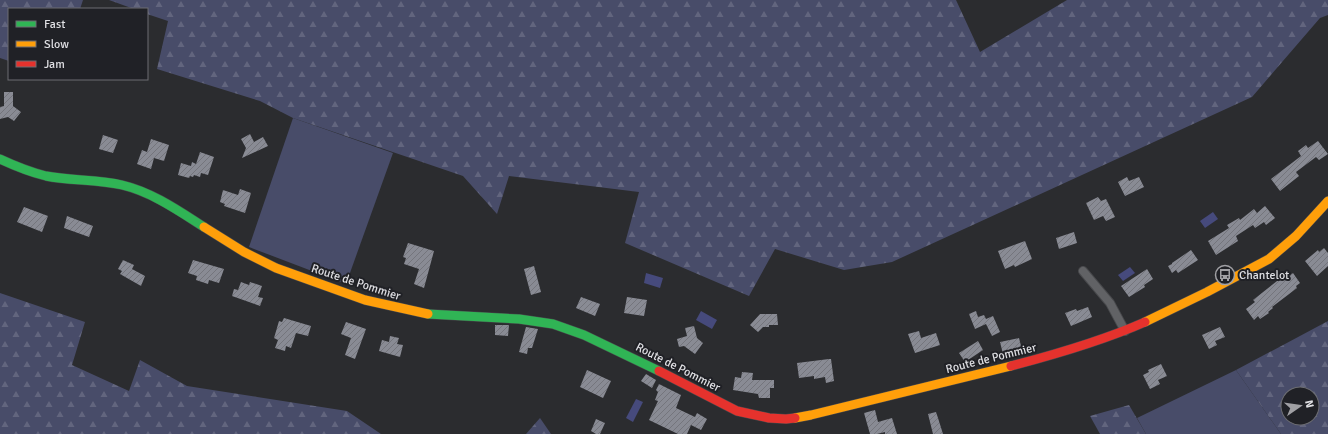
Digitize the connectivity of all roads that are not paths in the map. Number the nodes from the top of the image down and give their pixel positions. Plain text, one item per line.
1 (0, 159) edge
2 (1328, 200) edge
3 (1082, 271) dead end
4 (1125, 331) junction

1 - 4 street, Route de Pommier
2 - 4 street, Route de Pommier
3 - 4 street

